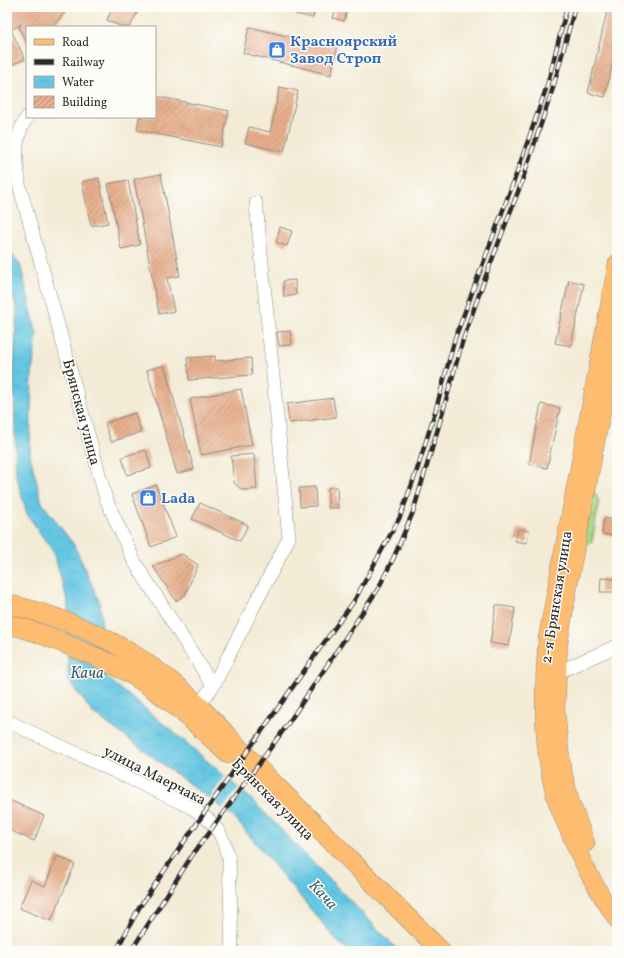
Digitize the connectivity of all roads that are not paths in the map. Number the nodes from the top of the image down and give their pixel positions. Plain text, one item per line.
1 (26, 118) edge
2 (256, 203) dead end
3 (617, 263) edge
4 (617, 333) edge
5 (7, 604) edge
6 (7, 624) edge
7 (617, 646) edge
8 (558, 672) junction
9 (213, 686) junction
10 (198, 706) junction
11 (7, 721) edge
12 (617, 900) edge
13 (617, 920) edge
14 (232, 951) edge
15 (424, 951) edge
16 (441, 951) edge

1 - 9 street, Брянская улица
2 - 9 street
3 - 13 main road, 2-я Брянская улица
4 - 8 main road, 2-я Брянская улица
5 - 10 highway, Брянская улица
6 - 15 highway, Брянская улица
7 - 8 street
8 - 12 main road, 2-я Брянская улица
9 - 10 street
10 - 16 highway, Брянская улица
11 - 14 street, улица Маерчака

